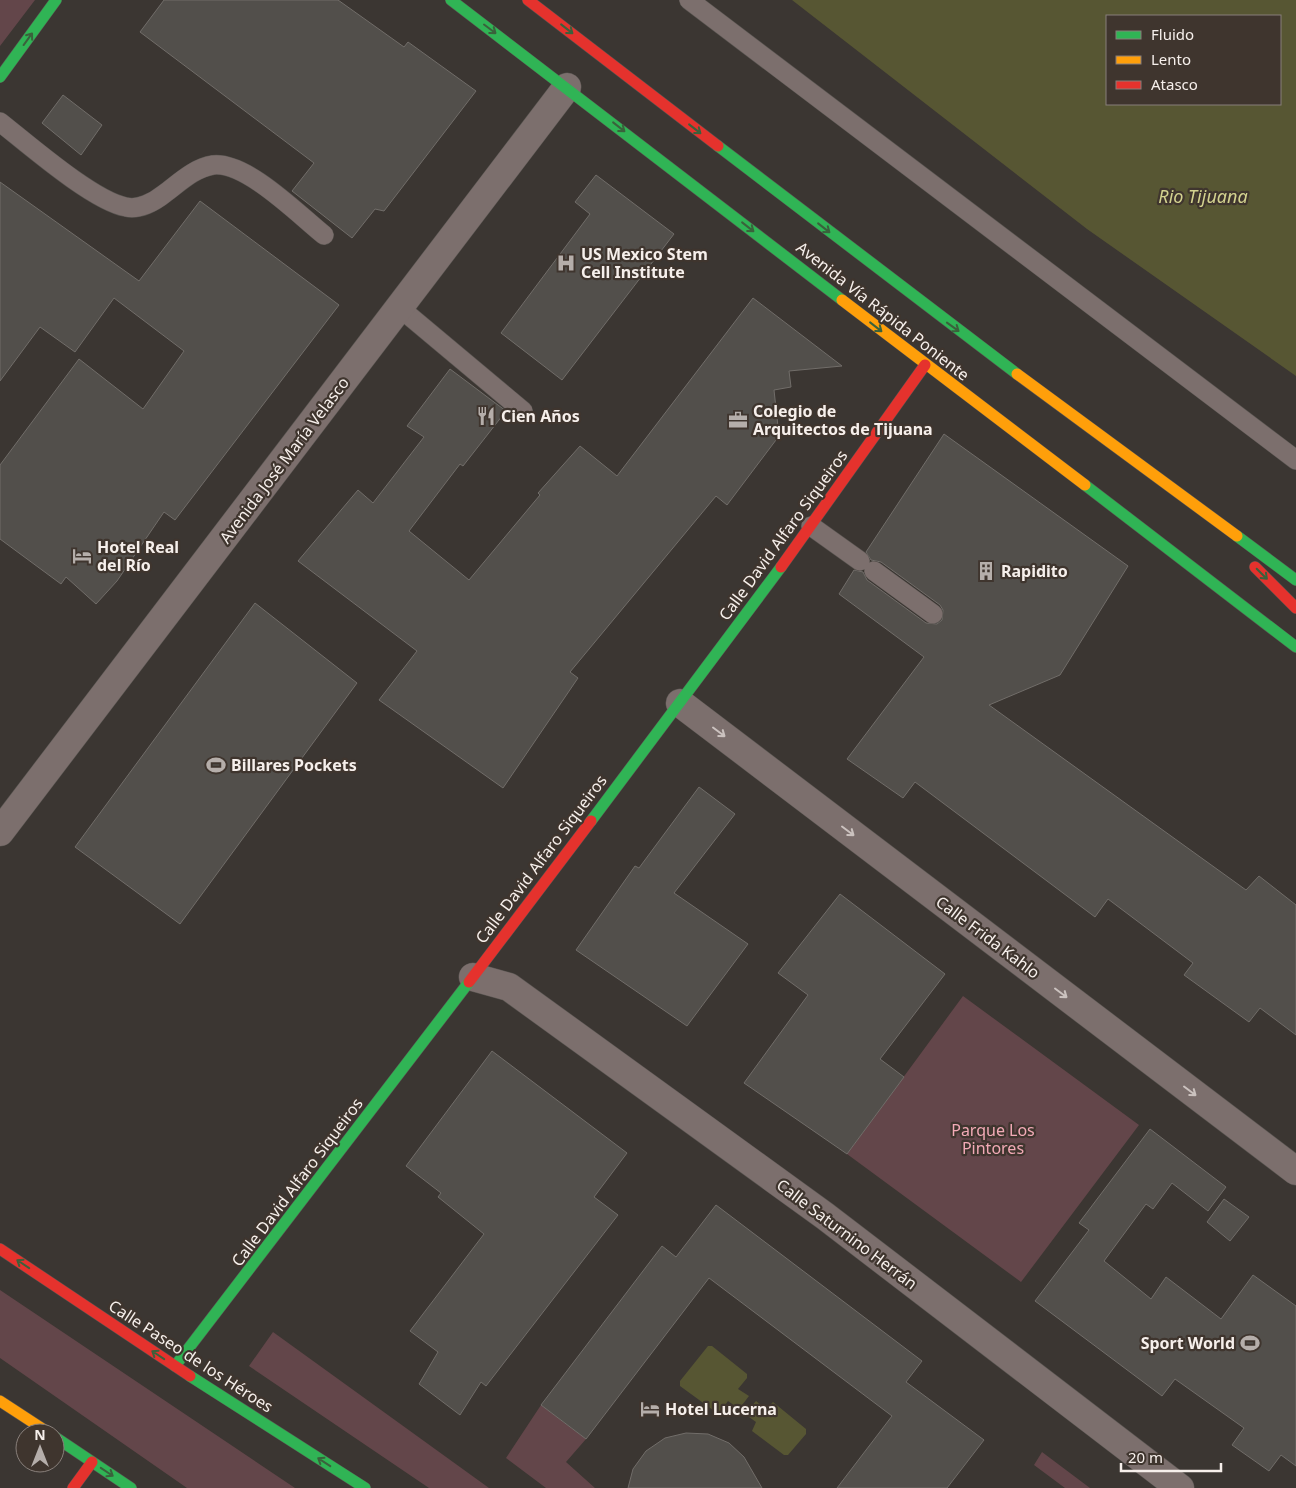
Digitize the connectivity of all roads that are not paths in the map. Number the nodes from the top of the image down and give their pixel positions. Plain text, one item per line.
1 (56, 0) edge
2 (451, 0) edge
3 (528, 0) edge
4 (689, 0) edge
5 (0, 77) edge
6 (567, 87) junction
7 (0, 122) edge
8 (324, 235) dead end
9 (400, 308) junction
10 (925, 365) junction
11 (523, 411) dead end
12 (1296, 460) edge
13 (1191, 502) junction
14 (811, 526) junction
15 (1296, 580) edge
16 (1296, 608) edge
17 (933, 614) dead end
18 (1296, 647) edge
19 (680, 703) junction
20 (0, 832) edge
21 (490, 953) junction
22 (473, 977) junction
23 (509, 987) junction
24 (1296, 1171) edge
25 (0, 1248) edge
26 (175, 1366) junction
27 (0, 1401) edge
28 (34, 1423) edge
29 (65, 1444) edge
30 (92, 1462) junction
31 (73, 1488) edge
32 (131, 1488) edge
33 (365, 1488) edge
34 (1180, 1488) edge

5 -> 1 main road
2 -> 6 main road, Avenida Vía Rápida Poniente
3 -> 13 main road, Avenida Vía Rápida Poniente
4 - 12 lane
6 - 9 street, Avenida José María Velasco
6 -> 10 main road, Avenida Vía Rápida Poniente
7 - 8 lane
9 - 11 lane
9 - 20 street, Avenida José María Velasco
10 - 14 main road, Calle David Alfaro Siqueiros
10 - 18 main road, Avenida Vía Rápida Poniente
13 - 15 main road, Avenida Vía Rápida Poniente
13 -> 16 main road
14 - 17 lane
14 - 19 main road, Calle David Alfaro Siqueiros
19 - 21 main road, Calle David Alfaro Siqueiros
19 -> 24 street, Calle Frida Kahlo
21 - 22 main road, Calle David Alfaro Siqueiros
21 - 23 street, Calle Saturnino Herrán
22 - 23 street, Calle Saturnino Herrán
22 - 26 main road, Calle David Alfaro Siqueiros
23 - 34 street, Calle Saturnino Herrán
26 -> 25 main road, Calle Paseo de los Héroes
33 -> 26 main road, Calle Paseo de los Héroes
27 - 28 main road
29 - 30 main road
30 - 31 main road
30 -> 32 main road

